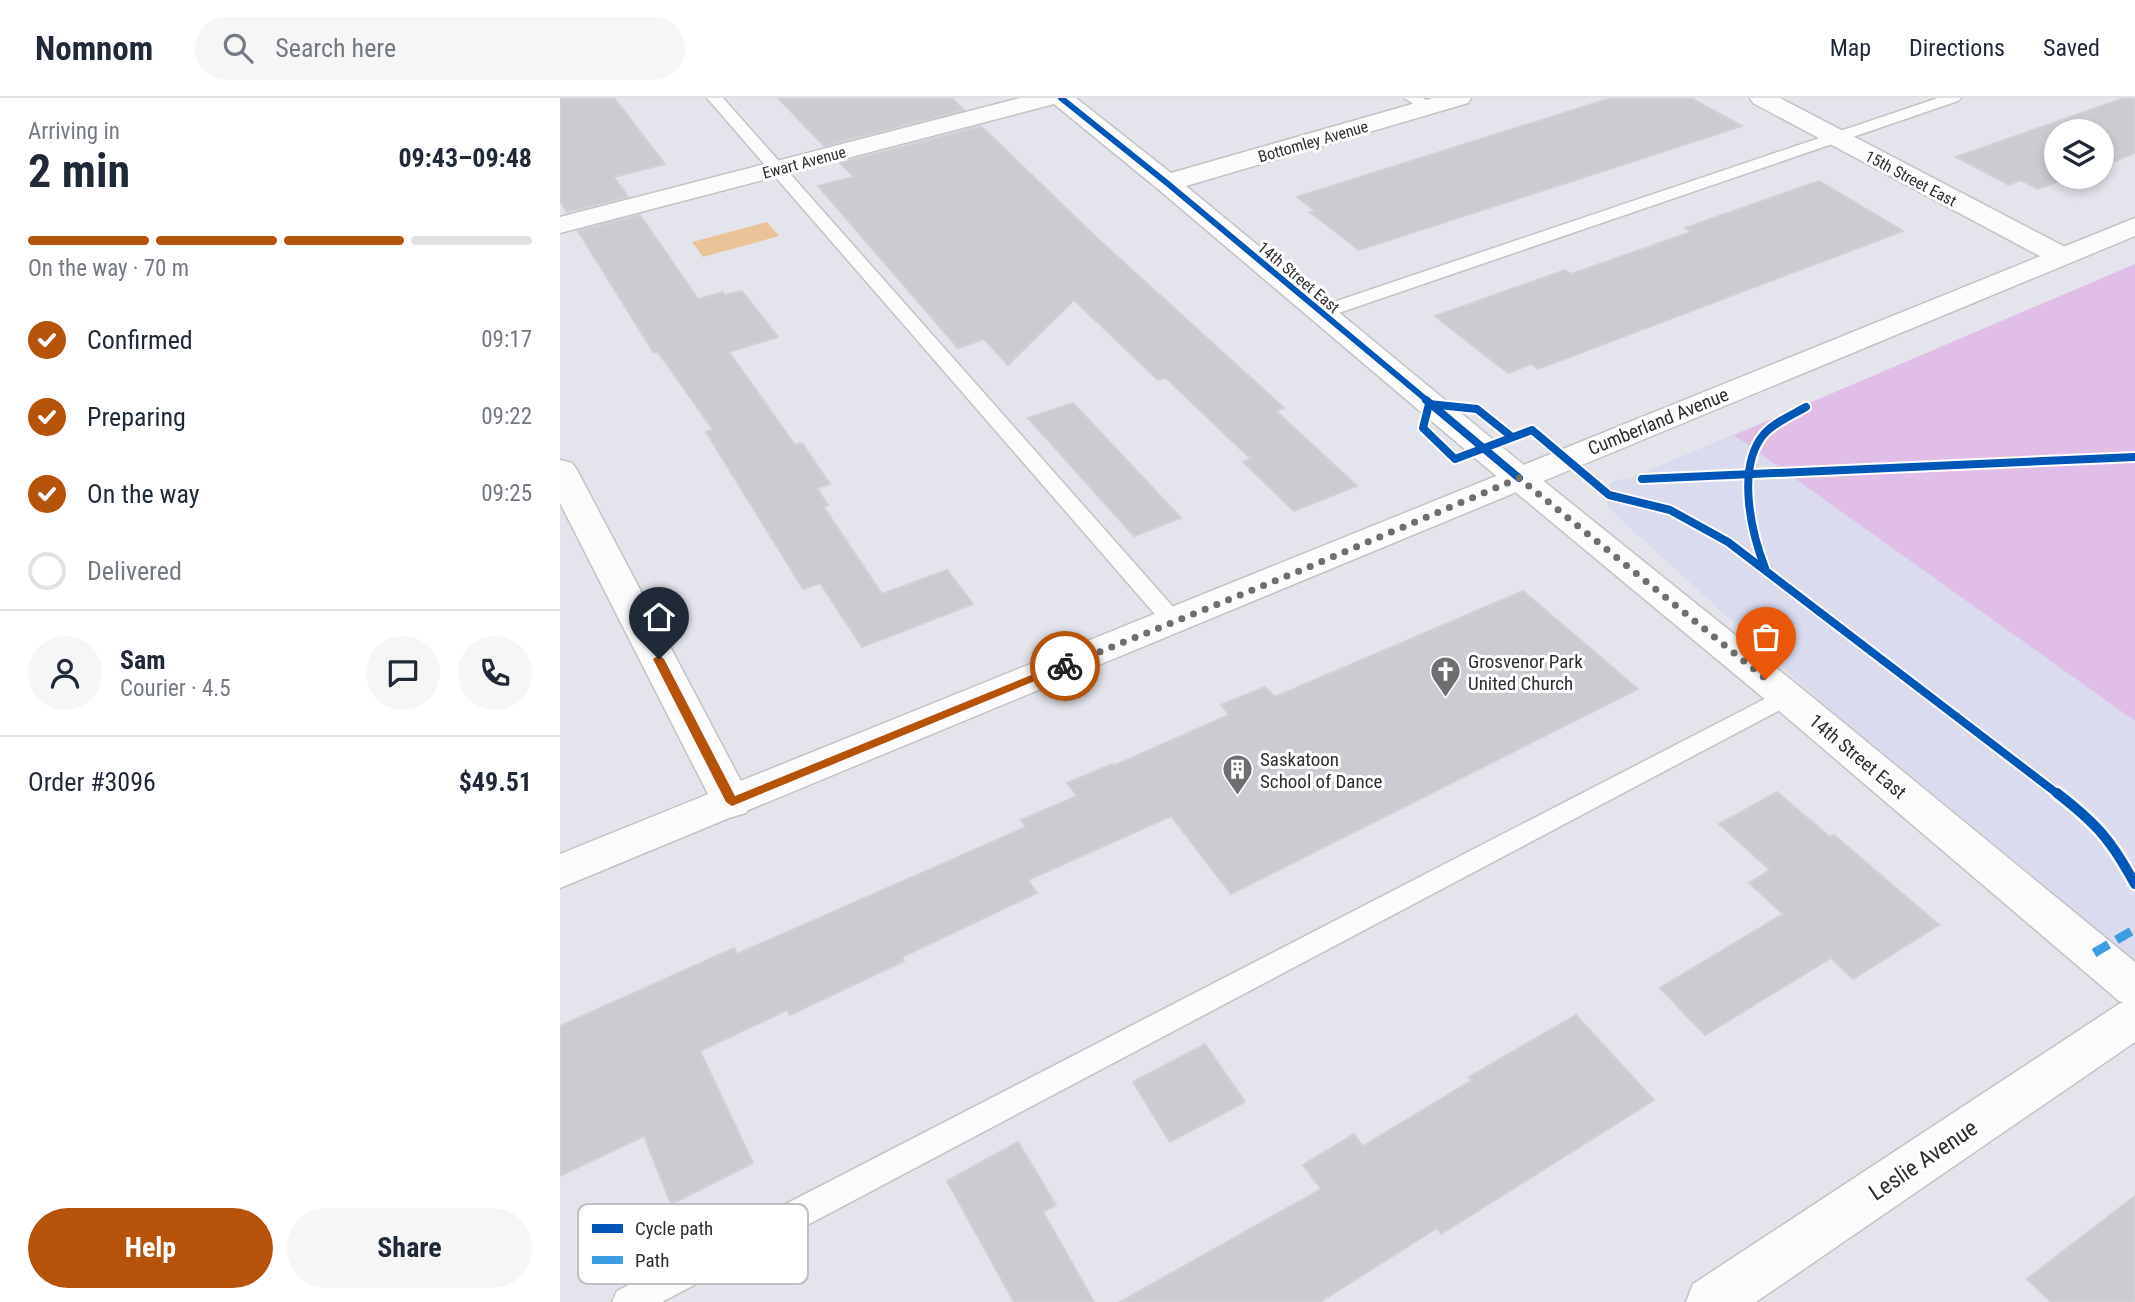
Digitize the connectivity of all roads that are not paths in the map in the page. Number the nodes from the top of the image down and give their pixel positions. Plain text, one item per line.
1 (715, 98) edge
2 (1049, 98) edge
3 (1061, 98) edge
4 (1459, 98) edge
5 (1762, 98) edge
6 (1953, 98) edge
7 (1420, 103) edge
8 (1836, 138) junction
9 (777, 169) junction
10 (1167, 183) junction
11 (560, 225) edge
12 (2135, 226) edge
13 (2061, 256) junction
14 (1320, 313) junction
15 (560, 470) edge
16 (1519, 478) junction
17 (1174, 622) junction
18 (1786, 696) junction
19 (732, 802) junction
20 (560, 872) edge
21 (2135, 988) edge
22 (2135, 1017) edge
23 (808, 1208) edge
24 (663, 1284) edge
25 (1735, 1296) edge
26 (629, 1302) edge

1 - 9 lane
2 - 9 street, Ewart Avenue
3 - 10 street, 14th Street East
4 - 7 street, Bottomley Avenue
5 - 8 street, 15th Street East
6 - 8 lane
7 - 10 street, Bottomley Avenue
8 - 13 street, 15th Street East
8 - 14 lane
9 - 11 street, Ewart Avenue
9 - 17 lane
10 - 14 street, 14th Street East
12 - 13 street, Cumberland Avenue
13 - 16 street, Cumberland Avenue
14 - 16 street, 14th Street East
15 - 19 street
16 - 17 street, Cumberland Avenue
16 - 18 street, 14th Street East
17 - 19 street, Cumberland Avenue
18 - 21 street, 14th Street East
18 - 23 lane
19 - 20 street, Cumberland Avenue
22 - 25 street, Leslie Avenue
24 - 26 lane

